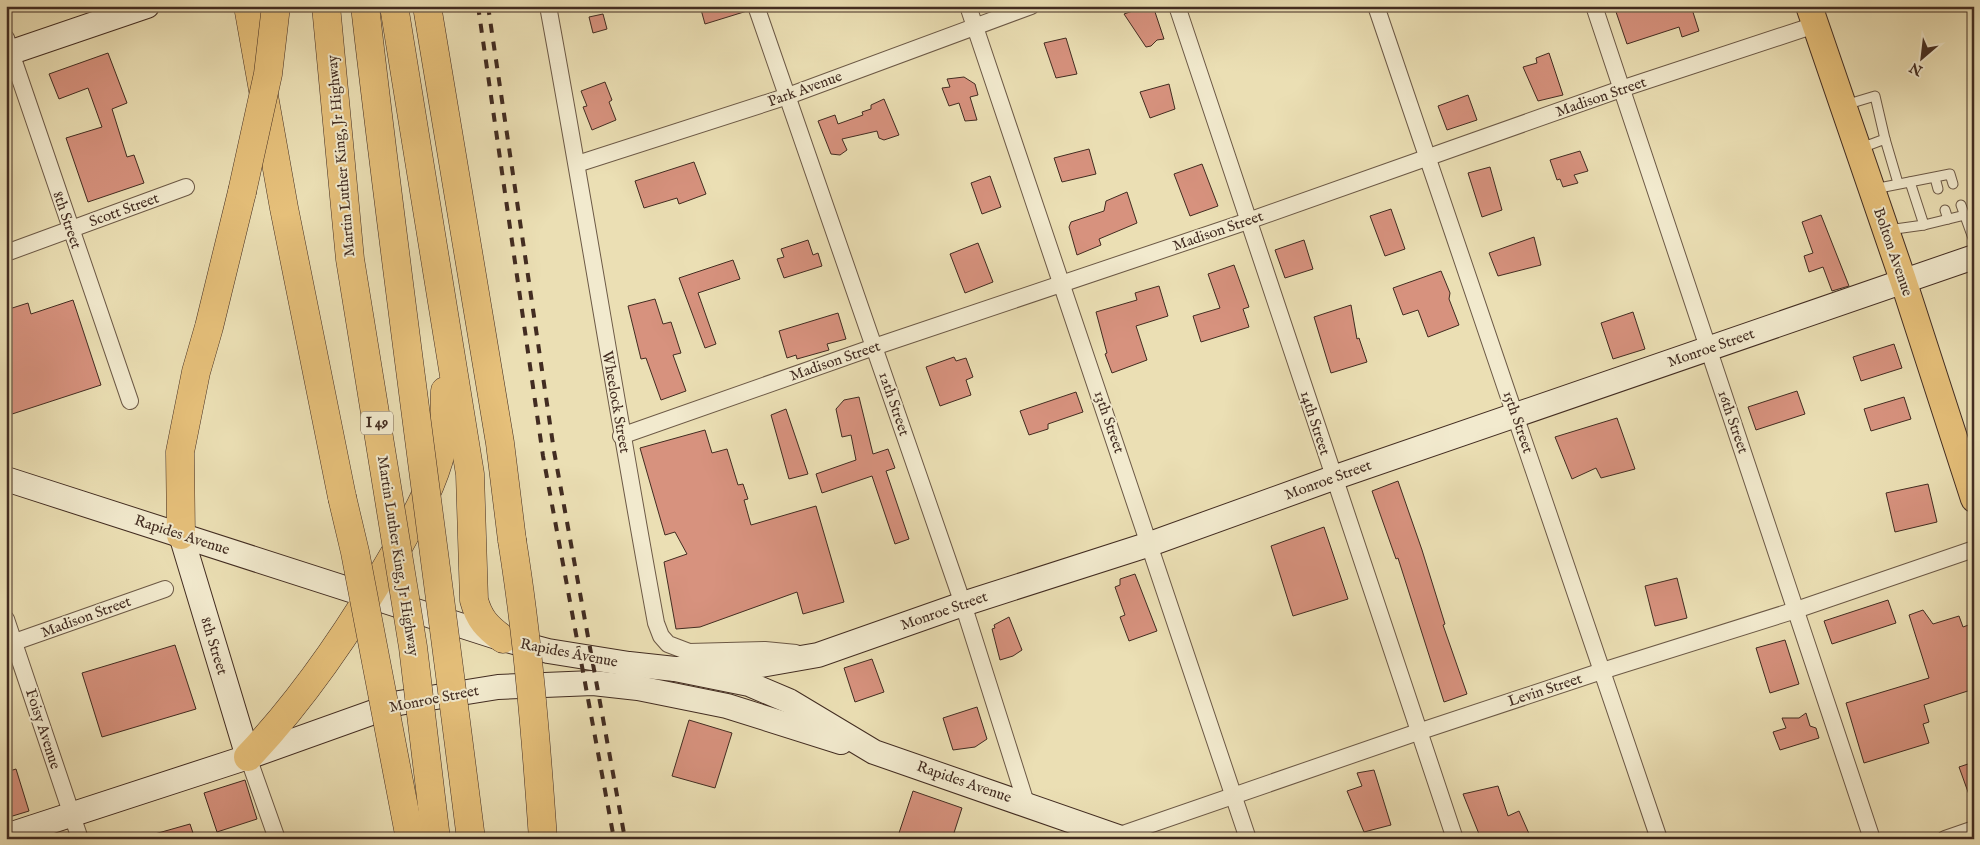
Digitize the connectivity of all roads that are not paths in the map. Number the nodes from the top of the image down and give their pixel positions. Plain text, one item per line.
1 (147, 6) edge
2 (248, 6) edge
3 (276, 6) edge
4 (326, 6) edge
5 (364, 6) edge
6 (394, 6) edge
7 (427, 6) edge
8 (548, 6) edge
9 (756, 6) edge
10 (968, 6) edge
11 (1031, 6) edge
12 (1177, 6) edge
13 (1376, 6) edge
14 (1594, 6) edge
15 (1812, 16) edge
16 (975, 27) junction
17 (8, 48) edge
18 (1622, 89) junction
19 (788, 96) junction
20 (1843, 105) junction
21 (1885, 139) junction
22 (1858, 150) junction
23 (1428, 159) junction
24 (577, 164) junction
25 (1935, 178) junction
26 (1910, 182) junction
27 (1898, 183) junction
28 (1953, 184) dead end
29 (186, 187) dead end
30 (1938, 189) dead end
31 (1872, 190) junction
32 (1961, 205) dead end
33 (1945, 210) dead end
34 (1965, 215) junction
35 (1948, 219) junction
36 (1248, 221) junction
37 (1924, 225) junction
38 (70, 229) junction
39 (1886, 230) junction
40 (1974, 241) edge
41 (6, 253) edge
42 (1974, 257) edge
43 (1903, 280) junction
44 (1062, 283) junction
45 (447, 335) junction
46 (874, 346) junction
47 (1709, 349) junction
48 (130, 401) dead end
49 (1515, 415) junction
50 (622, 436) junction
51 (1333, 478) junction
52 (6, 479) edge
53 (1974, 499) edge
54 (181, 534) junction
55 (1150, 544) junction
56 (1974, 549) edge
57 (165, 589) dead end
58 (370, 596) junction
59 (963, 604) junction
60 (1796, 610) junction
61 (6, 619) edge
62 (503, 639) junction
63 (10, 644) edge
64 (818, 654) junction
65 (675, 669) junction
66 (1602, 671) junction
67 (1418, 732) junction
68 (874, 752) junction
69 (248, 756) junction
70 (1233, 796) junction
71 (1026, 803) junction
72 (71, 813) junction
73 (1974, 829) edge
74 (6, 836) edge
75 (1120, 838) edge
76 (80, 839) edge
77 (277, 839) edge
78 (410, 839) edge
79 (436, 839) edge
80 (471, 839) edge
81 (543, 839) edge
82 (1248, 839) edge
83 (1455, 839) edge
84 (1659, 839) edge
85 (1872, 839) edge
86 (1945, 839) edge

1 - 17 main road
2 - 78 highway, bridge
3 - 54 highway, bridge
4 - 79 highway, Martin Luther King, Jr Highway / I 49, bridge
5 - 80 highway, I 49, bridge
6 - 45 highway
7 - 81 highway, bridge
8 - 24 street, Wheelock Street
9 - 19 street, 12th Street
10 - 16 street, 13th Street
11 - 16 street, Park Avenue
12 - 36 street, 14th Street
13 - 23 street, 15th Street
14 - 18 street, 16th Street
15 - 18 street, Madison Street
15 - 20 main road, Bolton Avenue
16 - 19 street, Park Avenue
16 - 44 street, 13th Street
17 - 38 street, 8th Street
18 - 23 street, Madison Street
18 - 47 street, 16th Street
19 - 24 street, Park Avenue
19 - 46 street, 12th Street
20 - 21 lane
20 - 22 main road, Bolton Avenue
21 - 22 lane
21 - 27 lane
22 - 31 main road, Bolton Avenue
23 - 36 street, Madison Street
23 - 49 street, 15th Street
24 - 50 street, Wheelock Street
25 - 26 lane
25 - 28 lane
25 - 30 lane
26 - 27 lane
26 - 37 lane
27 - 31 lane
29 - 38 street, Scott Street
31 - 39 main road, Bolton Avenue
32 - 34 lane
33 - 35 lane
34 - 35 lane
34 - 40 lane
35 - 37 lane
36 - 44 street, Madison Street
36 - 51 street, 14th Street
37 - 39 lane
38 - 41 street, Scott Street
38 - 48 street, 8th Street
39 - 43 main road, Bolton Avenue
42 - 43 main road, Monroe Street
43 - 47 main road, Monroe Street
43 - 53 main road, Bolton Avenue
44 - 46 street, Madison Street
44 - 55 street, 13th Street
45 - 58 highway
45 - 62 highway
46 - 50 street, Madison Street
46 - 59 street, 12th Street
47 - 49 main road, Monroe Street
47 - 60 street, 16th Street
49 - 51 main road, Monroe Street
49 - 66 street, 15th Street
50 - 64 street, Wheelock Street
51 - 55 main road, Monroe Street
51 - 67 street, 14th Street
52 - 54 main road, Rapides Avenue
54 - 58 main road, Rapides Avenue
54 - 69 main road, 8th Street
55 - 59 main road, Monroe Street
55 - 70 street, 13th Street
56 - 60 street, Levin Street
57 - 63 street, Madison Street
58 - 62 main road, Rapides Avenue
58 - 69 highway
59 - 64 main road, Monroe Street
59 - 71 street, 12th Street
60 - 66 street, Levin Street
60 - 85 street, 16th Street
61 - 63 street, Foisy Avenue
62 - 65 main road, Rapides Avenue
63 - 72 street, Foisy Avenue
64 - 65 main road, Monroe Street
65 - 68 main road, Rapides Avenue
66 - 67 street, Levin Street
66 - 84 street, 15th Street
67 - 70 street, Levin Street
67 - 83 street, 14th Street
68 - 69 main road, Monroe Street
68 - 71 main road, Rapides Avenue
69 - 72 main road, Monroe Street
69 - 77 street
70 - 75 street, Levin Street
70 - 82 street, 13th Street
71 - 75 main road, Rapides Avenue
72 - 74 main road, Monroe Street
72 - 76 street, Foisy Avenue
73 - 86 street

